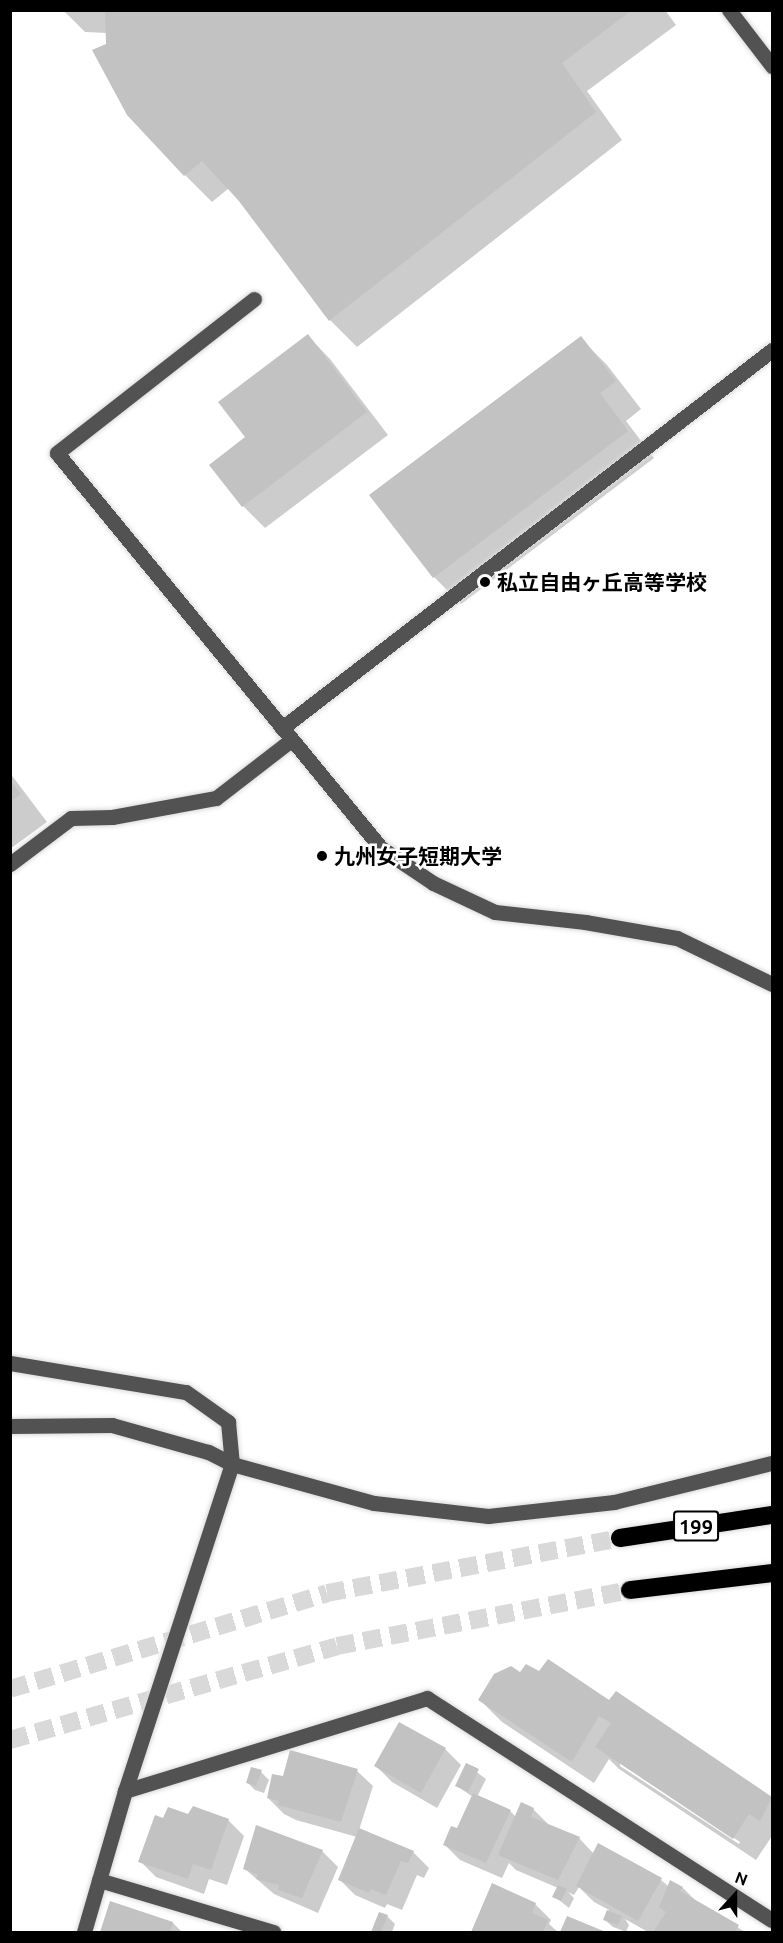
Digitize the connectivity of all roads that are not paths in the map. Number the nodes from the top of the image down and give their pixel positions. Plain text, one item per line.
1 (729, 10) edge
2 (772, 66) edge
3 (254, 299) dead end
4 (772, 350) edge
5 (287, 734) junction
6 (10, 864) edge
7 (772, 984) edge
8 (10, 1363) edge
9 (10, 1426) edge
10 (772, 1463) edge
11 (232, 1464) junction
12 (772, 1515) edge
13 (620, 1538) tunnel mouth
14 (772, 1573) edge
15 (630, 1590) tunnel mouth
16 (125, 1791) junction
17 (99, 1880) junction
18 (770, 1924) edge
19 (84, 1932) edge
20 (273, 1932) edge

1 - 2 street
3 - 5 street
4 - 5 street
5 - 6 street
5 - 7 street
8 - 11 street
9 - 11 street
10 - 11 street
11 - 16 street
12 - 13 highway, 199
14 - 15 highway
16 - 17 street
16 - 18 street
17 - 19 street
17 - 20 street

